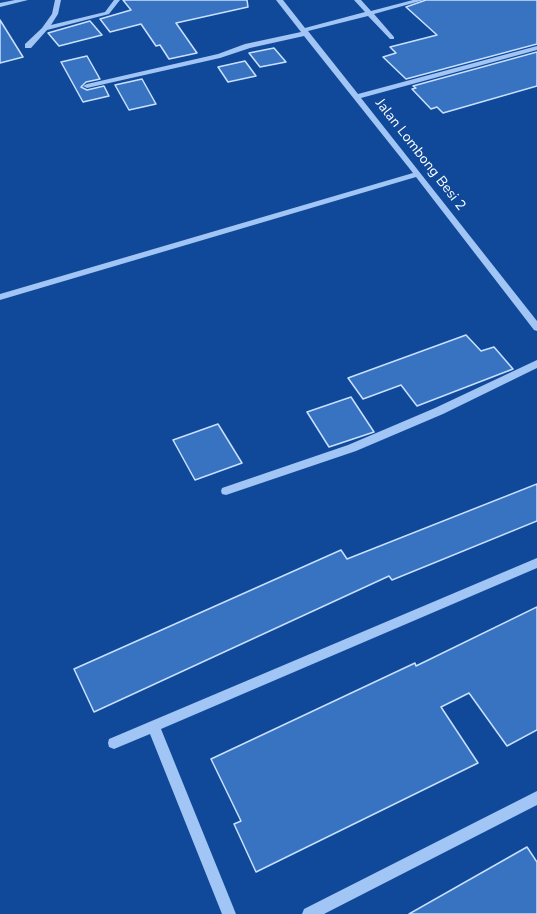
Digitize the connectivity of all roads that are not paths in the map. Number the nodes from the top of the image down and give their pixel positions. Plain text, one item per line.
1 (25, 0) edge
2 (58, 0) edge
3 (117, 0) edge
4 (279, 0) edge
5 (357, 0) edge
6 (421, 0) edge
7 (0, 5) edge
8 (369, 13) junction
9 (45, 29) junction
10 (306, 31) junction
11 (392, 38) dead end
12 (28, 46) dead end
13 (537, 48) edge
14 (87, 86) dead end
15 (357, 97) junction
16 (418, 174) junction
17 (0, 297) edge
18 (537, 328) edge
19 (537, 364) edge
20 (226, 491) dead end
21 (537, 563) edge
22 (153, 726) junction
23 (114, 743) dead end
24 (537, 798) edge
25 (229, 914) edge
26 (309, 914) edge

1 - 7 street
2 - 9 street
3 - 9 street
4 - 10 street, Jalan Lombong Besi 2
5 - 8 street
6 - 8 street
8 - 10 street
8 - 11 street
9 - 12 street
10 - 14 street
10 - 15 street, Jalan Lombong Besi 2
13 - 15 street
15 - 16 street, Jalan Lombong Besi 2
16 - 17 street
16 - 18 street, Jalan Lombong Besi 2
19 - 20 street
21 - 22 street
22 - 23 street
22 - 25 street
24 - 26 street

